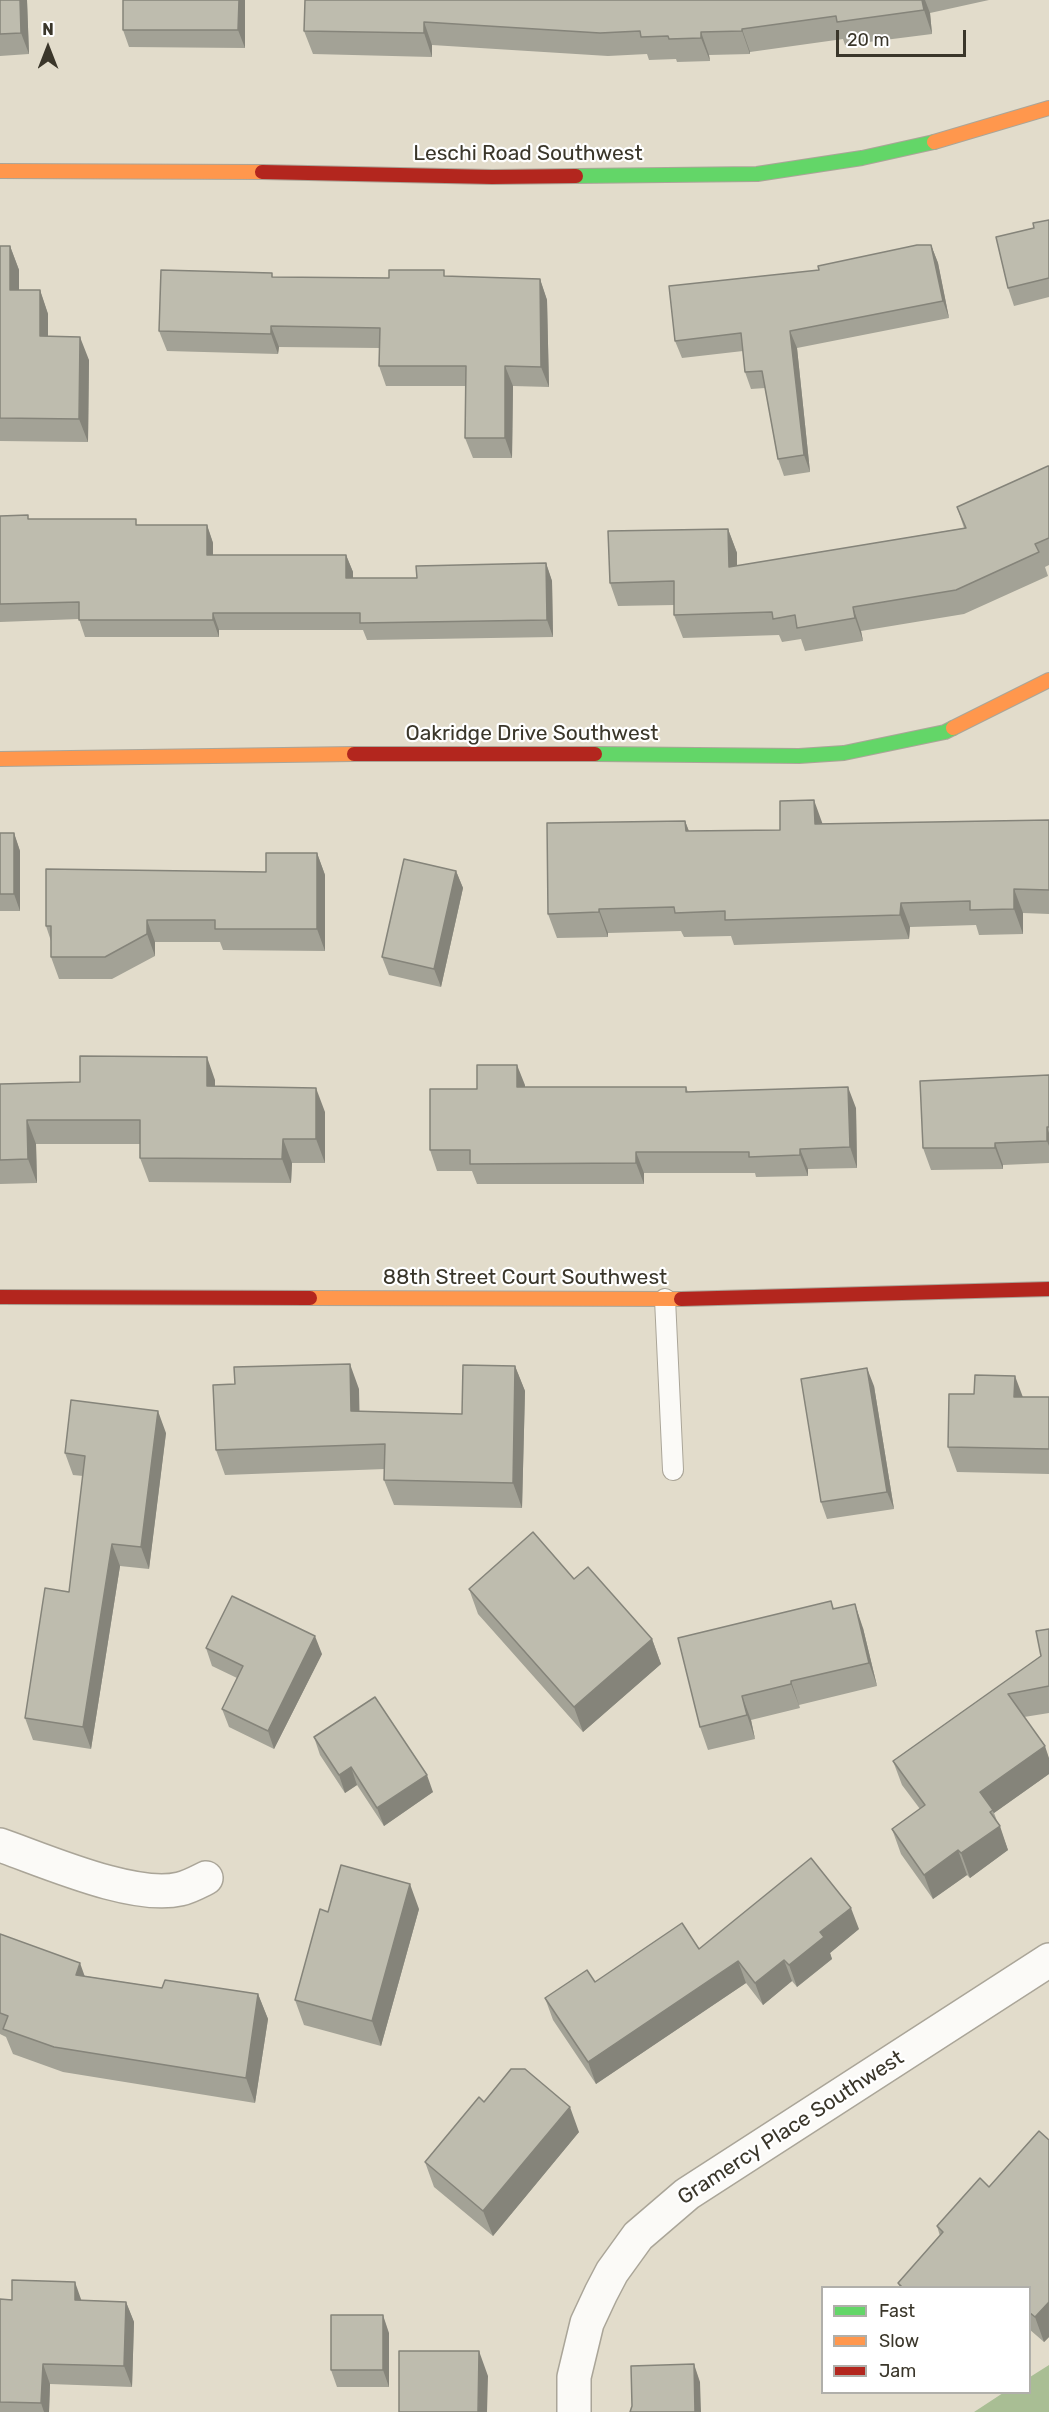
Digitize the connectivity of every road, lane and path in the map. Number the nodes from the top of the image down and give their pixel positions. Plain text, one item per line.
1 (1049, 108) edge
2 (0, 171) edge
3 (1049, 680) edge
4 (0, 759) edge
5 (1049, 1289) edge
6 (665, 1299) junction
7 (1, 1303) edge
8 (673, 1470) dead end
9 (0, 1845) edge
10 (206, 1878) dead end
11 (1049, 1960) edge
12 (574, 2412) edge

1 - 2 street, Leschi Road Southwest
3 - 4 street, Oakridge Drive Southwest
5 - 6 street, 88th Street Court Southwest
6 - 7 street, 88th Street Court Southwest
6 - 8 lane
9 - 10 street
11 - 12 street, Gramercy Place Southwest

